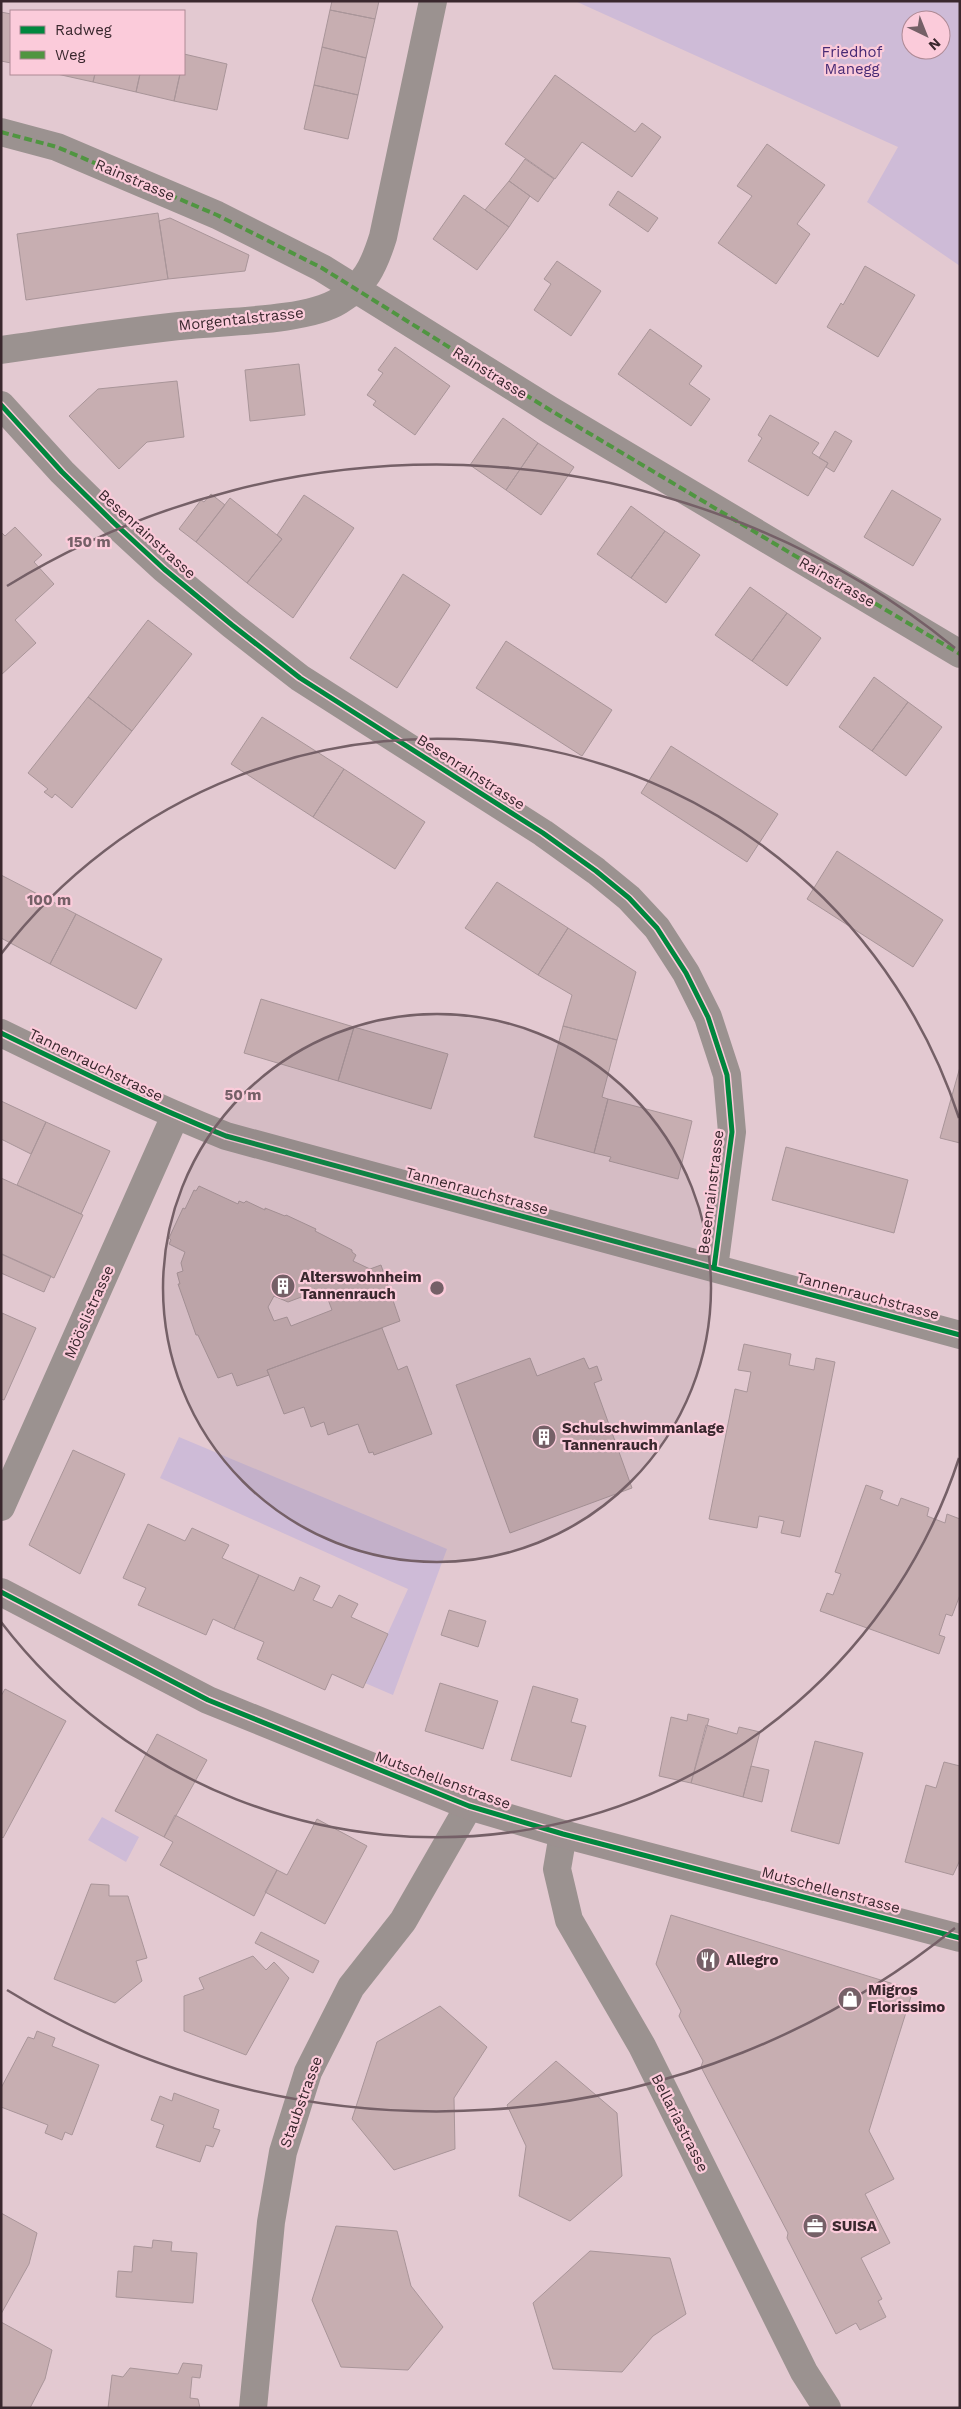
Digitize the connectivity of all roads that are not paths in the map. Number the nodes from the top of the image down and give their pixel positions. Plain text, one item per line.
1 (433, 1) edge
2 (1, 132) edge
3 (356, 289) junction
4 (1, 350) edge
5 (1, 405) edge
6 (960, 654) edge
7 (1, 1033) edge
8 (175, 1116) junction
9 (714, 1268) junction
10 (960, 1334) edge
11 (1, 1507) edge
12 (2, 1593) edge
13 (468, 1806) junction
14 (563, 1834) junction
15 (960, 1938) edge
16 (821, 2398) edge
17 (253, 2408) edge

1 - 3 street, Morgentalstrasse
2 - 3 street, Rainstrasse
3 - 4 street, Morgentalstrasse
3 - 6 street, Rainstrasse
5 - 9 street, Besenrainstrasse
7 - 8 street, Tannenrauchstrasse
8 - 9 street, Tannenrauchstrasse
8 - 11 street, Mööslistrasse
9 - 10 street, Tannenrauchstrasse
12 - 13 street, Mutschellenstrasse
13 - 14 street, Mutschellenstrasse
13 - 17 street, Staubstrasse
14 - 15 street, Mutschellenstrasse
14 - 16 street, Bellariastrasse

